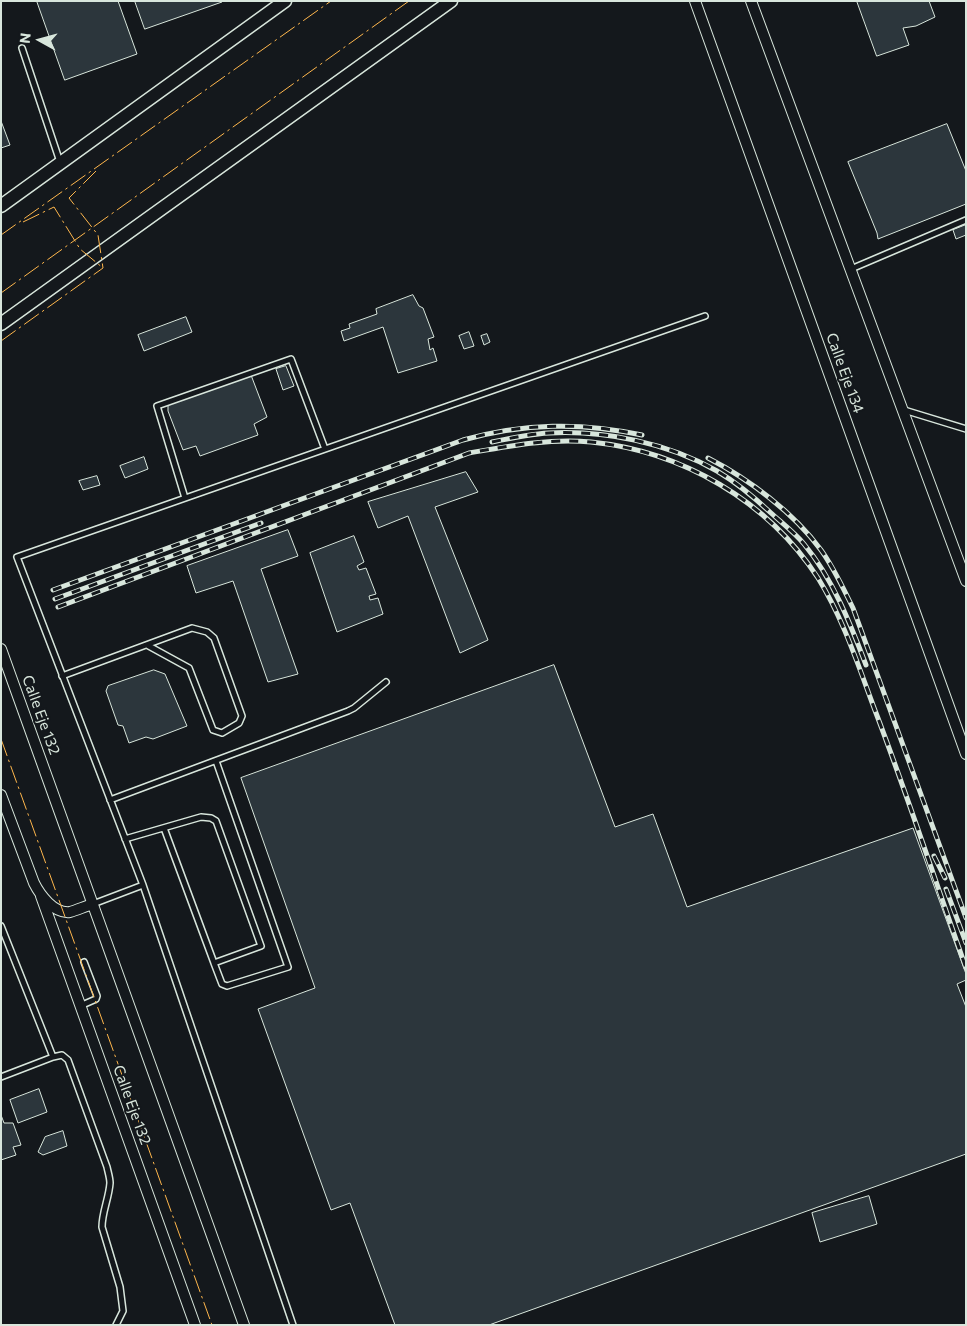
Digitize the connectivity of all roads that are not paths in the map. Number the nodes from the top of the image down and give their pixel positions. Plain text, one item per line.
1 (285, 1) edge
2 (451, 1) edge
3 (695, 1) edge
4 (751, 1) edge
5 (22, 48) dead end
6 (60, 162) junction
7 (1, 206) edge
8 (966, 220) edge
9 (851, 269) junction
10 (705, 316) dead end
11 (1, 324) edge
12 (904, 410) junction
13 (966, 429) edge
14 (325, 449) junction
15 (185, 498) junction
16 (966, 581) edge
17 (147, 645) junction
18 (1, 649) edge
19 (62, 676) junction
20 (386, 682) dead end
21 (966, 754) edge
22 (216, 761) junction
23 (1, 794) edge
24 (110, 800) junction
25 (164, 828) junction
26 (125, 838) junction
27 (143, 885) junction
28 (41, 896) junction
29 (93, 904) junction
30 (1, 926) edge
31 (84, 962) dead end
32 (214, 963) junction
33 (80, 1006) junction
34 (53, 1057) junction
35 (1, 1077) edge
36 (116, 1325) edge
37 (195, 1325) edge
38 (244, 1325) edge
39 (293, 1325) edge

1 - 6 street
2 - 11 street
3 - 21 street, Calle Eje 134
4 - 9 street
5 - 6 lane
6 - 7 street
8 - 9 lane
9 - 12 street
10 - 14 lane
12 - 13 lane
12 - 16 street
14 - 15 lane
14 - 15 lane
15 - 19 lane
17 - 17 lane
17 - 19 lane
18 - 29 street, Calle Eje 132
19 - 24 lane
20 - 22 lane
22 - 24 lane
22 - 32 lane
23 - 28 street, Calle Eje 132
24 - 26 lane
25 - 26 lane
25 - 32 lane
25 - 32 lane
26 - 27 lane
27 - 29 lane
27 - 39 lane
28 - 29 street
28 - 33 street, Calle Eje 132
29 - 38 street, Calle Eje 132
30 - 34 lane
31 - 33 lane
33 - 37 street, Calle Eje 132
34 - 35 lane
34 - 36 lane

